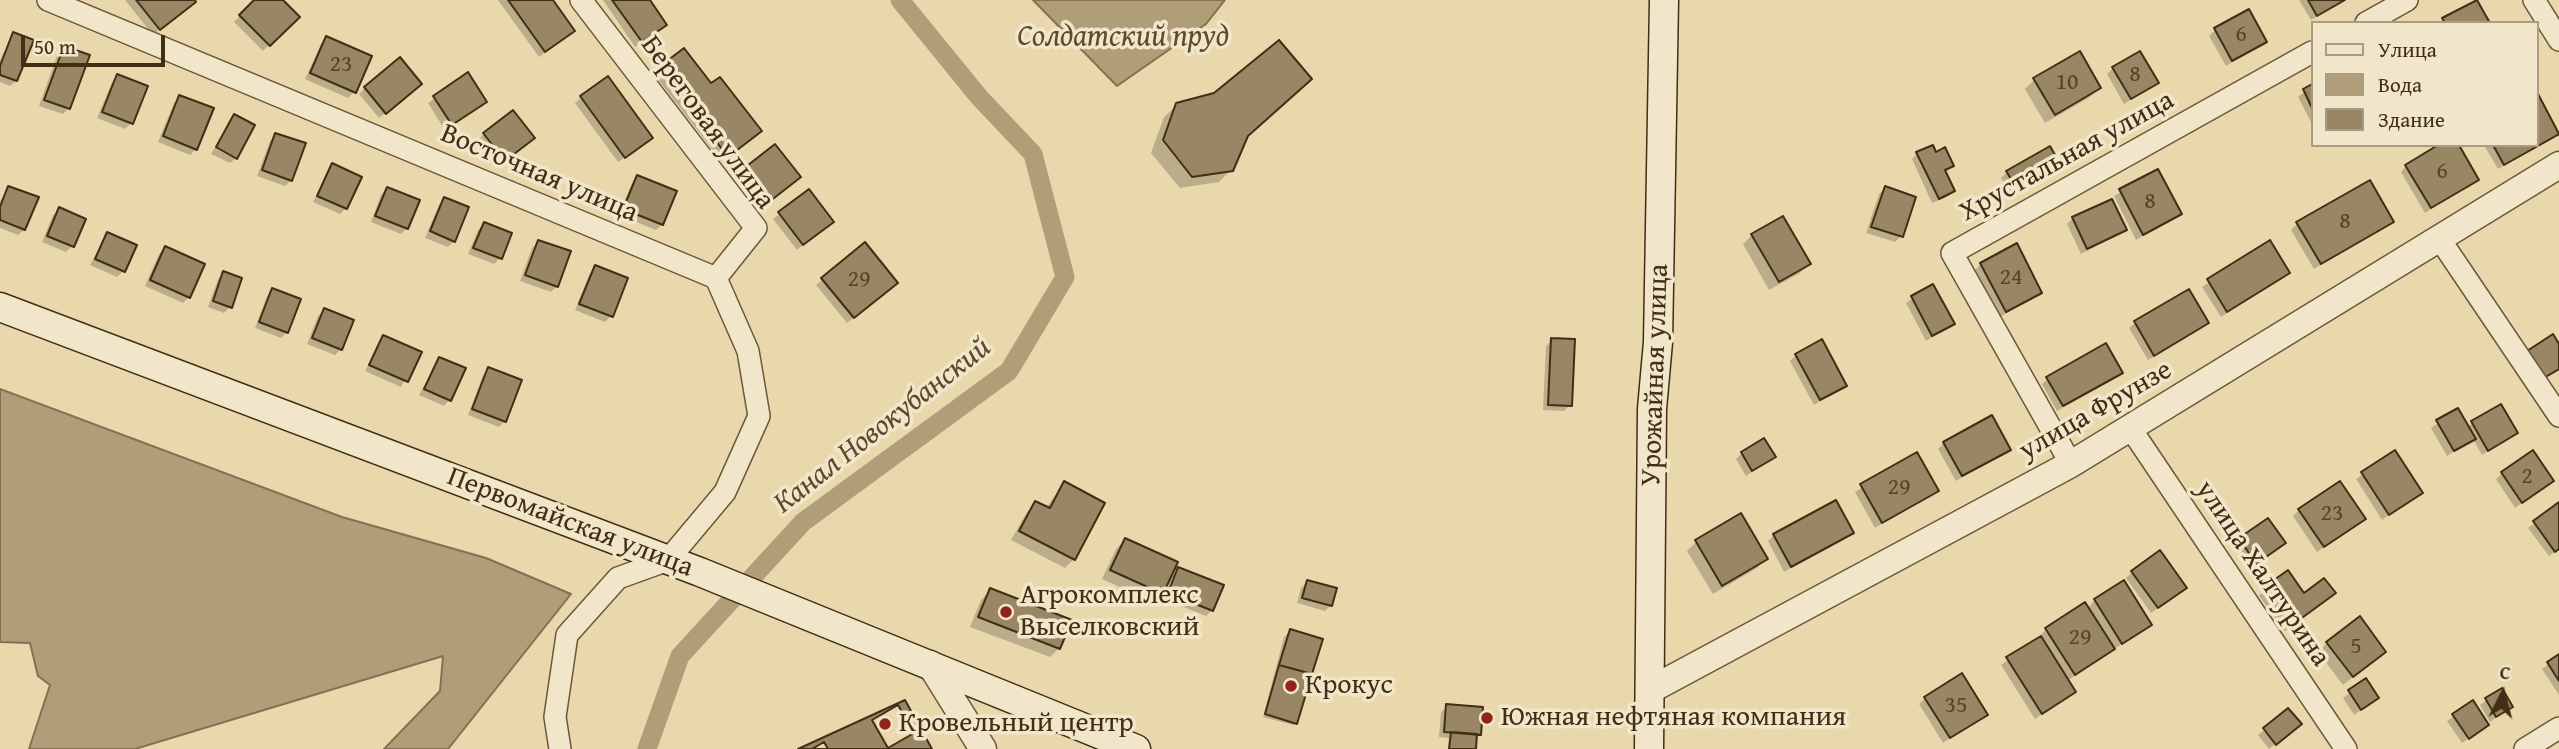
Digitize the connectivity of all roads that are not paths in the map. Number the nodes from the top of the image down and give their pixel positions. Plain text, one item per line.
1 (48, 0) edge
2 (581, 0) edge
3 (1664, 0) edge
4 (2406, 0) edge
5 (2535, 0) edge
6 (2369, 21) edge
7 (2559, 40) edge
8 (2310, 53) edge
9 (2559, 165) edge
10 (2439, 238) junction
11 (716, 278) junction
12 (0, 307) edge
13 (2559, 416) edge
14 (2131, 429) junction
15 (2071, 464) junction
16 (667, 560) junction
17 (930, 664) junction
18 (1652, 689) junction
19 (2559, 728) edge
20 (560, 749) edge
21 (983, 749) edge
22 (1136, 749) edge
23 (1649, 749) edge
24 (2346, 749) edge
25 (2525, 749) edge

1 - 11 street, Восточная улица
2 - 11 street, Береговая улица
3 - 18 main road, Урожайная улица
4 - 6 street
5 - 7 street
8 - 15 street, Хрустальная улица
9 - 10 street, улица Фрунзе
10 - 13 street
10 - 14 street, улица Фрунзе
11 - 16 street
12 - 16 main road, Первомайская улица
14 - 15 street, улица Фрунзе
14 - 24 street, улица Халтурина
15 - 18 street, улица Фрунзе
16 - 17 main road, Первомайская улица
16 - 20 street
17 - 21 street
17 - 22 main road, Первомайская улица
18 - 23 main road, Урожайная улица
19 - 25 street

